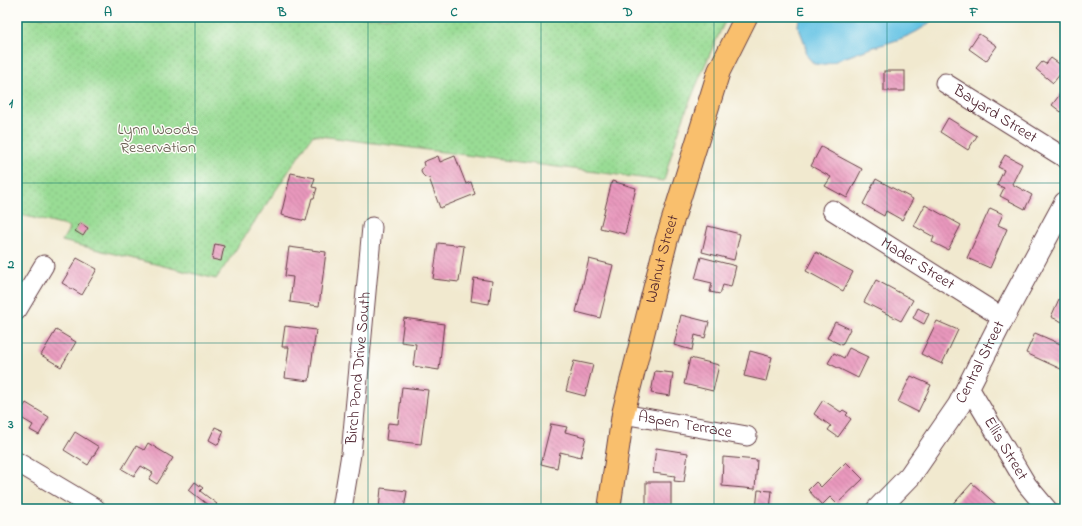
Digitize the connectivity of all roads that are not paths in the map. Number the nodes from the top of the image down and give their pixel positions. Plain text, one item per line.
1 (746, 17) edge
2 (944, 83) dead end
3 (1065, 158) edge
4 (1065, 203) edge
5 (832, 210) dead end
6 (372, 227) dead end
7 (44, 265) dead end
8 (17, 310) edge
9 (1003, 318) junction
10 (968, 386) junction
11 (622, 414) junction
12 (748, 436) dead end
13 (17, 462) edge
14 (96, 509) edge
15 (342, 509) edge
16 (609, 509) edge
17 (878, 509) edge
18 (1048, 509) edge

1 - 11 main road, Walnut Street
2 - 3 street, Bayard Street
4 - 9 street, Central Street
5 - 9 street, Mader Street
6 - 15 street, Birch Pond Drive South
7 - 8 street
9 - 10 street, Central Street
10 - 17 street, Central Street
10 - 18 street, Ellis Street
11 - 12 street, Aspen Terrace
11 - 16 main road, Walnut Street
13 - 14 street

